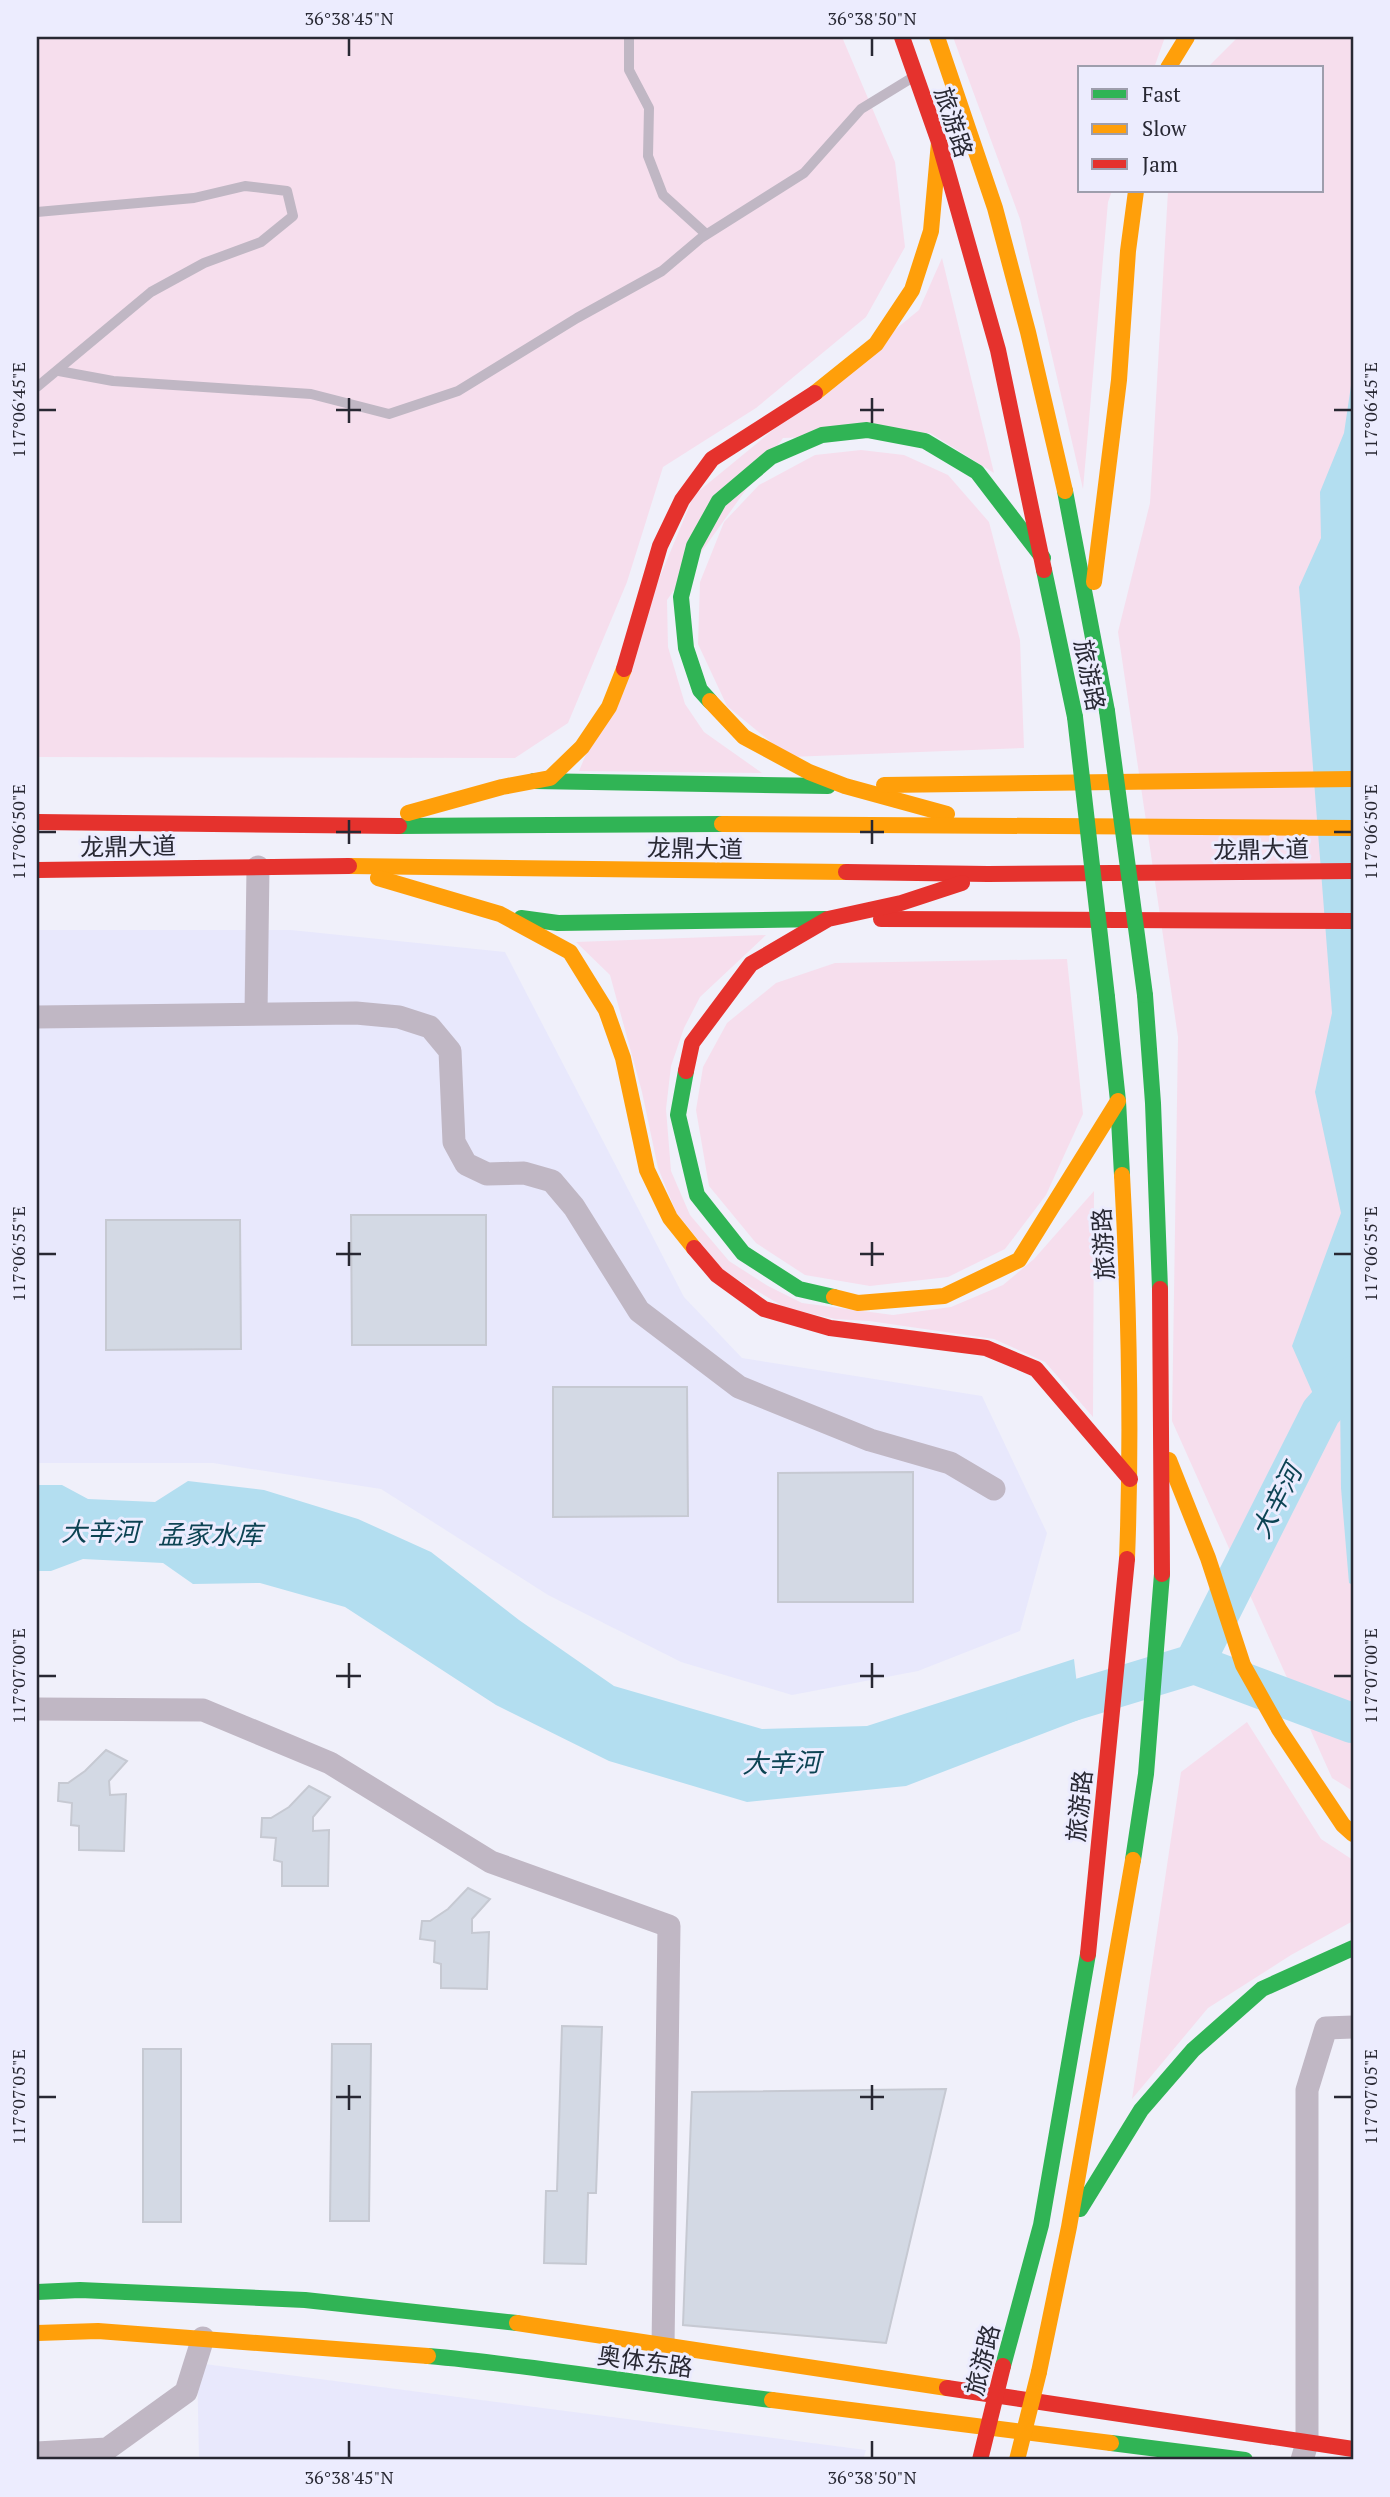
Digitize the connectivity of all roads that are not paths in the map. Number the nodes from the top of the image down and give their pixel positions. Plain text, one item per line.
1 (629, 37) edge
2 (902, 37) edge
3 (937, 37) edge
4 (1187, 37) edge
5 (1169, 66) edge
6 (915, 75) junction
7 (939, 142) junction
8 (1136, 192) edge
9 (37, 212) edge
10 (706, 234) junction
11 (59, 371) junction
12 (37, 387) edge
13 (1043, 558) junction
14 (1090, 614) junction
15 (1353, 779) edge
16 (534, 780) junction
17 (845, 786) junction
18 (37, 822) edge
19 (342, 826) junction
20 (998, 827) junction
21 (1353, 828) edge
22 (337, 866) junction
23 (258, 867) junction
24 (37, 870) edge
25 (1353, 871) edge
26 (988, 874) junction
27 (1310, 876) junction
28 (1332, 889) dead end
29 (500, 915) junction
30 (828, 919) junction
31 (1353, 921) edge
32 (256, 1013) junction
33 (37, 1017) edge
34 (1118, 1101) junction
35 (1160, 1438) junction
36 (1130, 1479) junction
37 (993, 1489) dead end
38 (37, 1709) edge
39 (1353, 1833) edge
40 (1353, 1948) edge
41 (1353, 2027) edge
42 (1069, 2227) junction
43 (37, 2292) edge
44 (37, 2333) edge
45 (203, 2338) junction
46 (663, 2346) junction
47 (1353, 2449) edge
48 (1304, 2451) edge
49 (37, 2454) edge
50 (980, 2460) edge
51 (1017, 2460) edge
52 (1245, 2460) edge

1 - 10 lane
2 - 6 main road, 旅游路
3 - 14 main road, 旅游路
4 - 5 main road
6 - 7 main road, 旅游路
6 - 10 lane
7 - 13 main road, 旅游路
7 - 16 main road
8 - 14 main road
9 - 11 lane
10 - 11 lane
11 - 12 lane
13 - 17 main road
13 - 34 main road, 旅游路, bridge
14 - 35 main road, 旅游路, bridge
15 - 17 main road
16 - 17 main road
16 - 19 main road
17 - 20 main road
18 - 19 main road, 龙鼎大道
19 - 20 main road, 龙鼎大道
20 - 21 main road, 龙鼎大道
22 - 23 main road, 龙鼎大道
22 - 26 main road, 龙鼎大道
22 - 29 main road
23 - 24 main road, 龙鼎大道
23 - 32 street
25 - 27 main road, 龙鼎大道
26 - 27 main road, 龙鼎大道
26 - 30 main road
27 - 28 main road
29 - 30 main road
29 - 36 main road
30 - 31 main road
30 - 34 main road
32 - 33 street
32 - 37 street
34 - 36 main road, 旅游路
35 - 39 main road
35 - 42 main road, 旅游路
36 - 50 main road, 旅游路, bridge
38 - 46 street
40 - 42 main road
41 - 48 street
42 - 51 main road, 旅游路, bridge
43 - 46 main road
44 - 45 main road, 奥体东路
45 - 49 street
45 - 52 main road, 奥体东路
46 - 48 main road
47 - 48 main road

